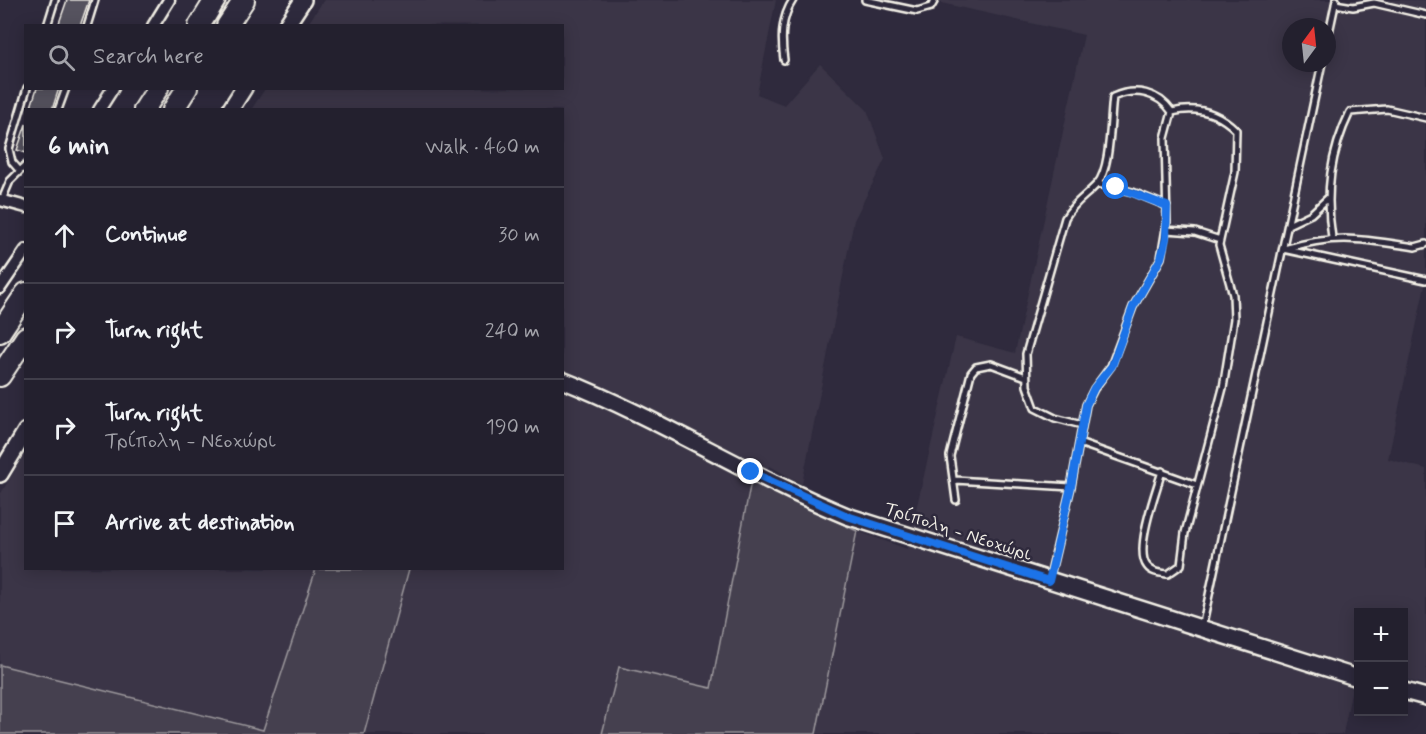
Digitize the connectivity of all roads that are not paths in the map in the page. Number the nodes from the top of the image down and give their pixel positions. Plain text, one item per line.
1 (55, 0) edge
2 (95, 0) edge
3 (170, 0) edge
4 (215, 0) edge
5 (244, 0) edge
6 (303, 0) edge
7 (793, 0) edge
8 (865, 0) edge
9 (935, 0) edge
10 (1335, 2) edge
11 (1426, 15) edge
12 (1332, 18) edge
13 (48, 24) edge
14 (88, 24) edge
15 (154, 24) edge
16 (200, 24) edge
17 (228, 24) edge
18 (287, 24) edge
19 (784, 60) dead end
20 (1320, 72) edge
21 (26, 90) edge
22 (65, 90) edge
23 (112, 90) edge
24 (157, 90) edge
25 (186, 90) edge
26 (243, 90) edge
27 (59, 108) edge
28 (100, 108) edge
29 (145, 108) edge
30 (174, 108) edge
31 (231, 108) edge
32 (1172, 112) junction
33 (1426, 118) edge
34 (24, 166) edge
35 (19, 170) junction
36 (1098, 184) junction
37 (1328, 198) junction
38 (1, 200) edge
39 (24, 206) edge
40 (1167, 206) junction
41 (1288, 225) junction
42 (1166, 230) junction
43 (1332, 238) junction
44 (1220, 240) junction
45 (1426, 244) edge
46 (1283, 249) junction
47 (24, 253) edge
48 (1426, 280) edge
49 (0, 288) edge
50 (24, 296) edge
51 (0, 332) edge
52 (24, 340) edge
53 (0, 376) edge
54 (1026, 377) junction
55 (564, 381) edge
56 (1082, 425) junction
57 (24, 434) edge
58 (1079, 443) junction
59 (1162, 471) junction
60 (0, 474) edge
61 (955, 480) junction
62 (1197, 485) junction
63 (1071, 487) junction
64 (956, 500) dead end
65 (1049, 581) junction
66 (1202, 630) junction
67 (1354, 676) edge
68 (1408, 692) edge
69 (1426, 697) edge

1 - 13 lane
2 - 14 lane
3 - 15 street
4 - 16 highway
5 - 17 highway
6 - 18 main road
7 - 19 lane
8 - 9 lane
10 - 11 lane
10 - 12 lane
20 - 41 lane
21 - 35 lane
22 - 27 lane
23 - 28 street
24 - 29 highway
25 - 30 highway
26 - 31 main road
32 - 36 lane
32 - 40 lane
32 - 44 lane
33 - 37 lane
34 - 35 lane
35 - 38 lane
36 - 40 lane
36 - 54 lane
37 - 41 lane
37 - 43 lane
38 - 39 street
40 - 42 lane
41 - 46 lane
42 - 44 lane
42 - 56 lane
43 - 45 lane
43 - 46 lane
44 - 62 lane
46 - 48 lane
46 - 66 lane
47 - 49 street
50 - 51 highway
52 - 53 highway
54 - 56 lane
54 - 61 lane
55 - 65 main road, Τρίπολη - Νεοχώρι
56 - 58 lane
57 - 60 main road
58 - 59 lane
58 - 63 lane
59 - 62 lane
59 - 62 lane
61 - 63 lane
61 - 64 lane
63 - 65 lane
65 - 66 main road, Τρίπολη - Νεοχώρι
66 - 67 main road, Τρίπολη - Νεοχώρι
68 - 69 main road

